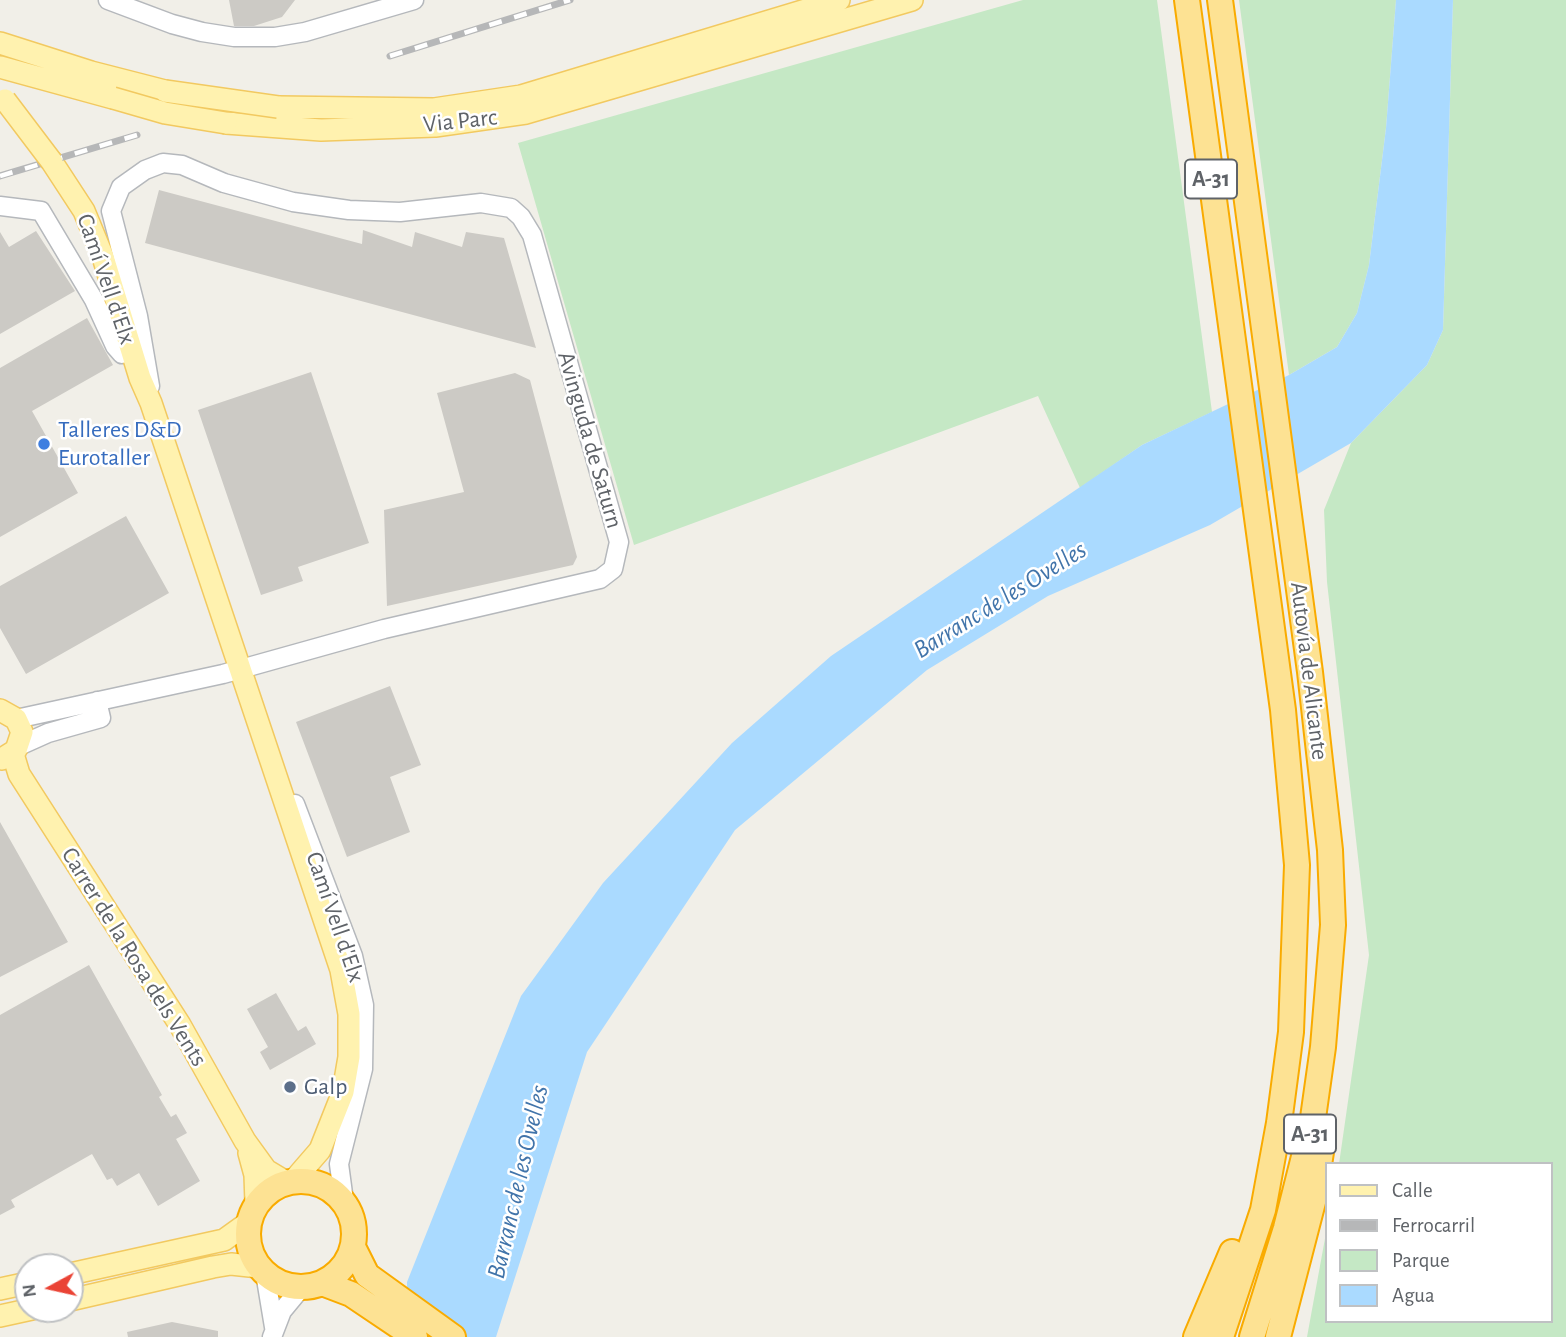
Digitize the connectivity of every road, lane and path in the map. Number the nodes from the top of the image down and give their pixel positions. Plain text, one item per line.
1 (108, 0) edge
2 (414, 0) edge
3 (839, 0) edge
4 (912, 0) edge
5 (1187, 0) edge
6 (1220, 0) edge
7 (0, 43) edge
8 (0, 67) edge
9 (2, 97) edge
10 (113, 201) joint
11 (0, 206) edge
12 (132, 351) junction
13 (151, 402) junction
14 (242, 677) junction
15 (97, 701) junction
16 (4, 712) edge
17 (10, 759) edge
18 (1333, 925) junction
19 (245, 1141) junction
20 (290, 1181) junction
21 (344, 1201) junction
22 (1263, 1210) junction
23 (253, 1213) junction
24 (353, 1247) junction
25 (262, 1270) junction
26 (84, 1271) edge
27 (312, 1285) junction
28 (377, 1296) junction
29 (84, 1297) edge
30 (273, 1332) edge
31 (415, 1337) edge
32 (453, 1337) edge
33 (1196, 1337) edge
34 (1221, 1337) edge
35 (1252, 1337) edge
36 (1278, 1337) edge

1 - 2 street
3 - 7 main road, Via Parc, bridge
4 - 8 main road, Via Parc, bridge
5 - 22 highway, Autovía de Alicante / A-31
6 - 18 highway, Autovía de Alicante / A-31
9 - 12 main road, Camí Vell d'Elx, bridge
10 - 13 street, Camí Vell d'Elx
10 - 14 street, Avinguda de Saturn
11 - 12 street
12 - 13 main road, Camí Vell d'Elx
13 - 14 main road, Camí Vell d'Elx
14 - 15 street, Avinguda de Saturn
14 - 20 main road, Camí Vell d'Elx
14 - 21 street, Camí Vell d'Elx
15 - 16 street, Avinguda de Saturn
15 - 17 street
16 - 17 main road
17 - 19 main road, Carrer de la Rosa dels Vents
18 - 35 highway, Autovía de Alicante / A-31
18 - 36 highway
19 - 20 main road, Carrer de la Rosa dels Vents
19 - 23 main road, Carrer de la Rosa dels Vents
20 - 21 highway
20 - 23 highway
21 - 24 highway
22 - 33 highway
22 - 34 highway, Autovía de Alicante / A-31
23 - 25 highway
23 - 26 main road
24 - 27 highway
24 - 28 highway
25 - 27 highway
25 - 29 main road
25 - 30 street
27 - 28 highway
27 - 30 street
28 - 31 highway
28 - 32 highway

